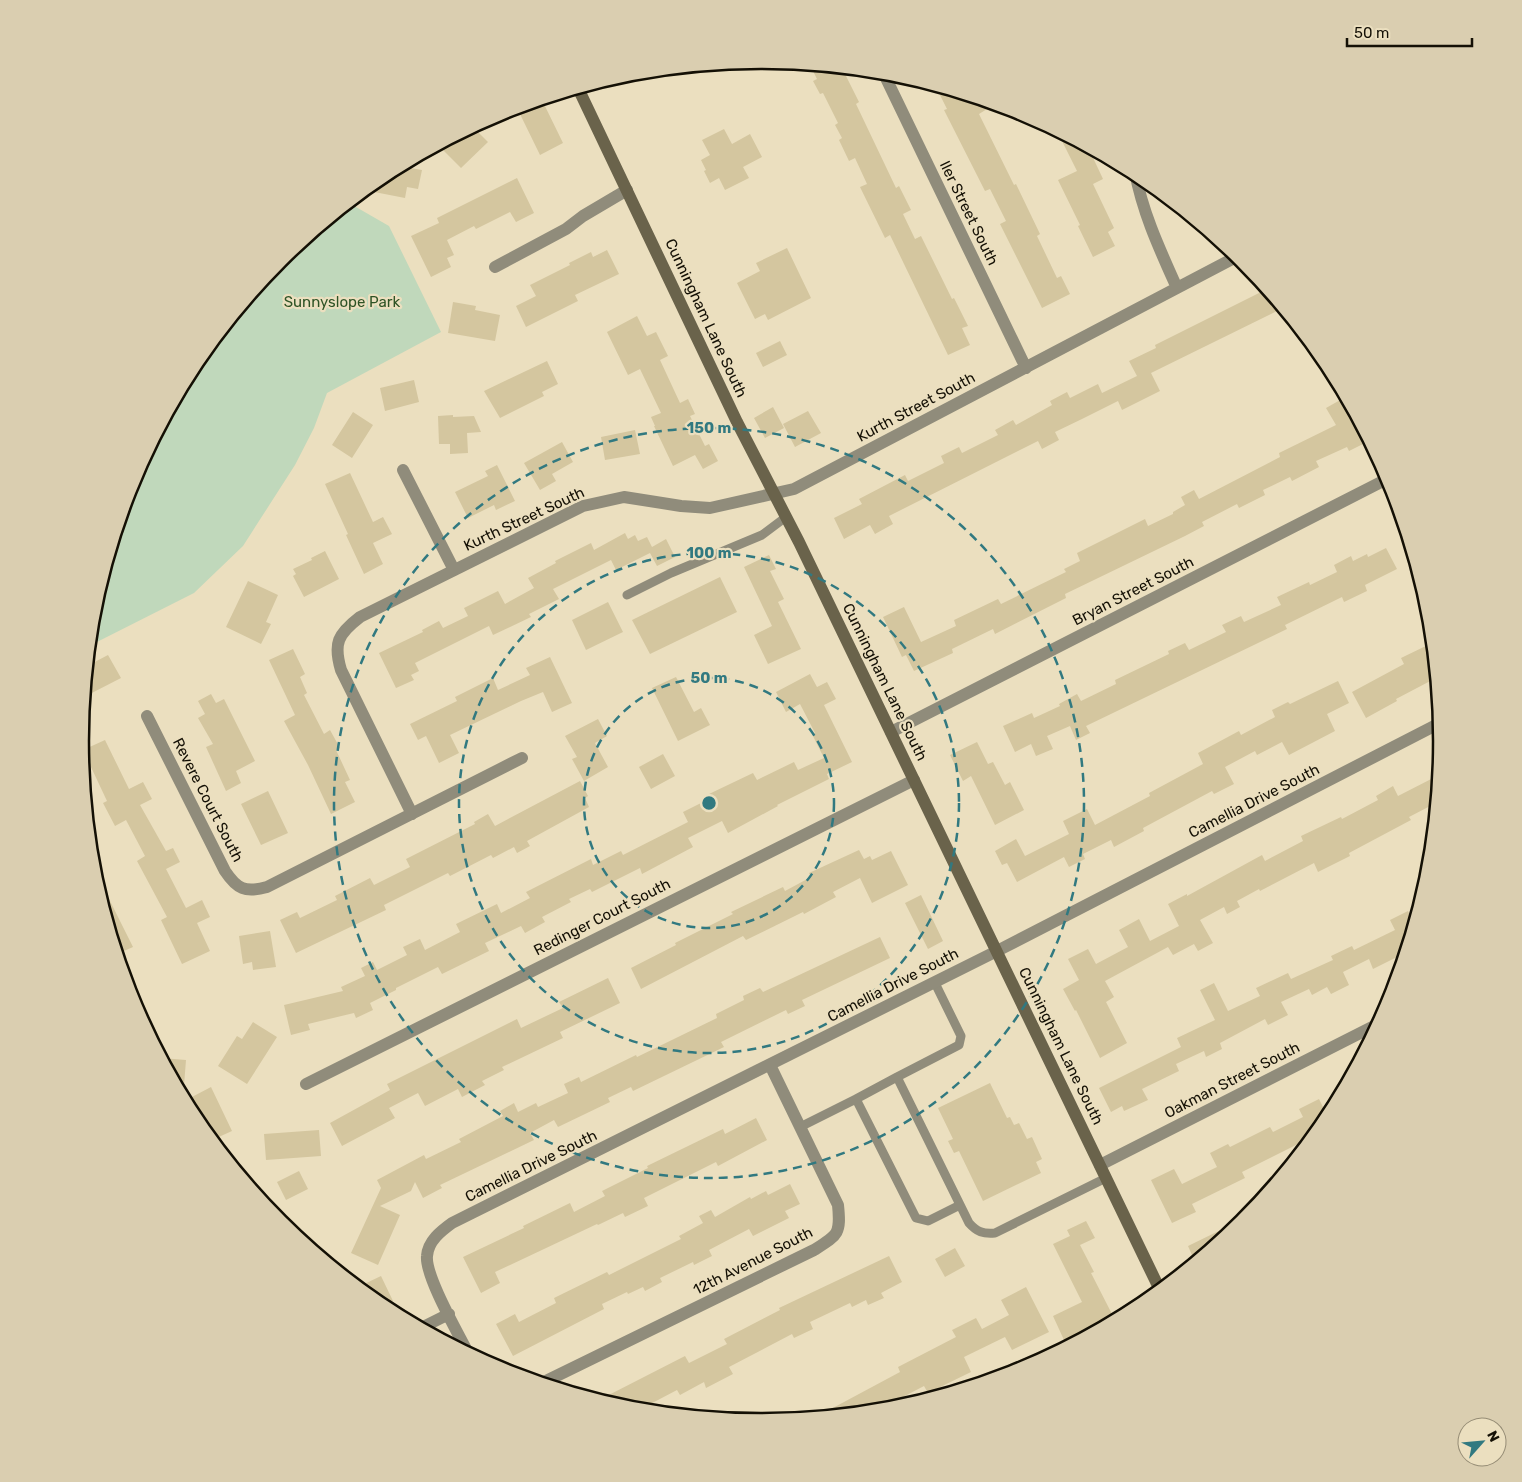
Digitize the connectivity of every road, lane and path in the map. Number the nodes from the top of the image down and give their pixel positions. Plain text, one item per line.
1 (889, 81) edge
2 (581, 94) edge
3 (1137, 184) edge
4 (627, 190) junction
5 (1230, 260) edge
6 (495, 266) dead end
7 (1177, 288) junction
8 (1026, 368) junction
9 (403, 470) dead end
10 (1381, 482) edge
11 (774, 494) junction
12 (786, 517) junction
13 (454, 570) junction
14 (627, 595) dead end
15 (147, 716) dead end
16 (1433, 727) edge
17 (891, 732) junction
18 (522, 758) dead end
19 (914, 780) junction
20 (412, 814) junction
21 (997, 952) junction
22 (934, 983) junction
23 (1368, 1029) edge
24 (770, 1065) junction
25 (897, 1077) junction
26 (306, 1084) dead end
27 (856, 1099) junction
28 (800, 1127) junction
29 (1100, 1165) junction
30 (1106, 1178) junction
31 (960, 1205) junction
32 (1157, 1283) edge
33 (449, 1314) junction
34 (428, 1325) edge
35 (463, 1344) edge
36 (550, 1379) edge

1 - 8 street, Iler Street South
2 - 4 street, Cunningham Lane South
3 - 7 street
4 - 6 street
4 - 11 street, Cunningham Lane South
5 - 7 street, Kurth Street South
7 - 8 street, Kurth Street South
8 - 11 street, Kurth Street South
9 - 13 street
10 - 17 street, Bryan Street South
11 - 12 street, Cunningham Lane South
11 - 13 street, Kurth Street South
12 - 14 lane
12 - 17 street, Cunningham Lane South
13 - 20 street, Kurth Street South
15 - 20 street, Revere Court South
16 - 21 street, Camellia Drive South
17 - 19 street, Cunningham Lane South
18 - 20 street
19 - 21 street, Cunningham Lane South
19 - 26 street, Redinger Court South
21 - 22 street, Camellia Drive South
21 - 29 street, Cunningham Lane South
22 - 24 street, Camellia Drive South
22 - 25 lane
23 - 29 street, Oakman Street South
24 - 28 street, 12th Avenue South
24 - 33 street, Camellia Drive South
25 - 27 lane
25 - 31 lane
27 - 28 lane
27 - 31 lane
28 - 36 street, 12th Avenue South
29 - 30 street, Cunningham Lane South
30 - 31 lane
30 - 32 street, Cunningham Lane South
33 - 34 street
33 - 35 street

